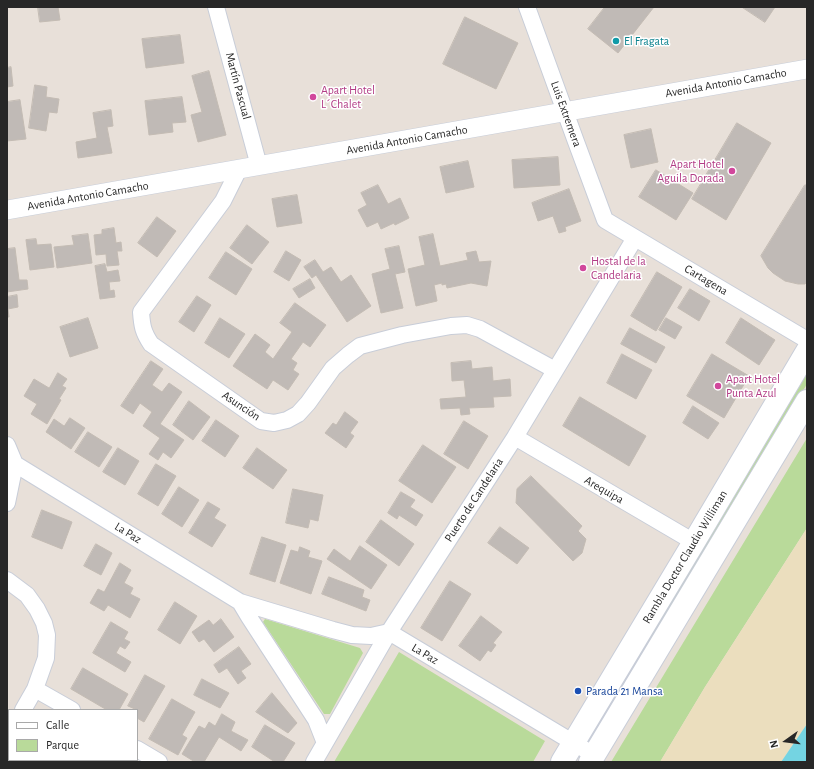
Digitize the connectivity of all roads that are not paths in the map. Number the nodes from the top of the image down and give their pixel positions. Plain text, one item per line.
1 (216, 7) edge
2 (527, 7) edge
3 (807, 69) edge
4 (565, 112) junction
5 (259, 166) junction
6 (240, 169) junction
7 (7, 210) edge
8 (605, 220) joint
9 (635, 238) junction
10 (807, 340) edge
11 (807, 351) edge
12 (555, 370) junction
13 (807, 401) edge
14 (515, 437) junction
15 (7, 445) edge
16 (15, 464) junction
17 (7, 503) edge
18 (694, 542) junction
19 (7, 580) edge
20 (240, 602) junction
21 (389, 632) junction
22 (35, 688) junction
23 (24, 709) edge
24 (70, 709) edge
25 (325, 743) junction
26 (573, 743) junction
27 (138, 750) edge
28 (592, 759) edge
29 (159, 762) edge
30 (314, 762) edge
31 (562, 762) edge

1 - 5 street, Martín Pascual
2 - 4 street, Luis Extremera
3 - 4 street, Avenida Antonio Camacho
4 - 5 street, Avenida Antonio Camacho
4 - 8 street, Luis Extremera
5 - 6 street, Avenida Antonio Camacho
6 - 7 street, Avenida Antonio Camacho
6 - 12 street, Asunción
8 - 9 street, Cartagena
9 - 10 street, Cartagena
9 - 12 street, Puerto de Candelaria
11 - 18 main road, Rambla Doctor Claudio Williman
12 - 14 street, Puerto de Candelaria
13 - 28 main road, Rambla Doctor Claudio Williman
14 - 18 street, Arequipa
14 - 21 street, Puerto de Candelaria
15 - 16 street
16 - 17 street
16 - 20 street, La Paz
18 - 26 main road, Rambla Doctor Claudio Williman
19 - 22 street
20 - 21 street, La Paz
20 - 25 street, La Paz
21 - 25 street, Puerto de Candelaria
21 - 26 street, La Paz
22 - 23 street
22 - 24 street
25 - 30 street, Puerto de Candelaria
26 - 28 street, La Paz
26 - 31 main road, Rambla Doctor Claudio Williman
27 - 29 street

